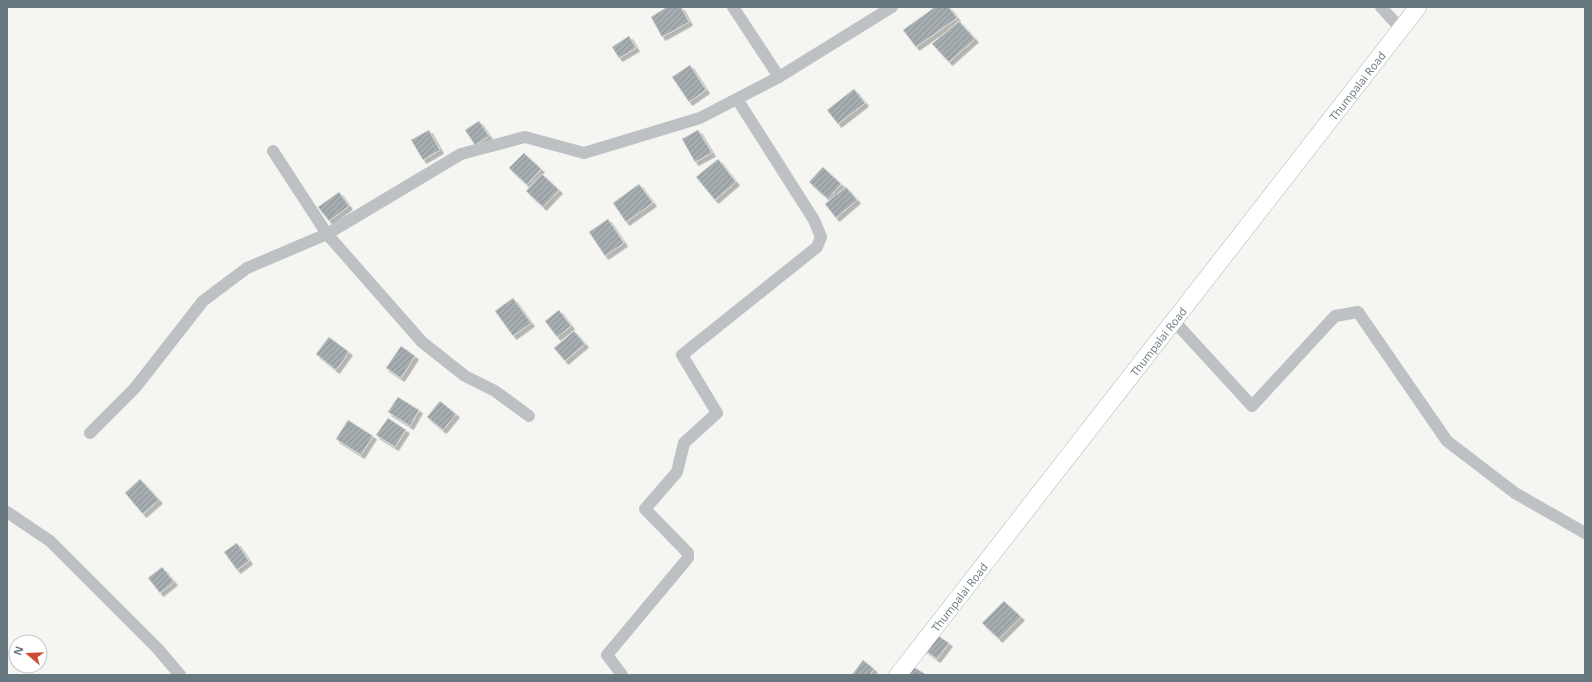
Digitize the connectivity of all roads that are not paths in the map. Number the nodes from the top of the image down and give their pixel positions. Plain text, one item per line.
1 (732, 7) edge
2 (892, 7) edge
3 (1381, 7) edge
4 (1418, 7) edge
5 (1401, 29) junction
6 (779, 77) junction
7 (737, 99) junction
8 (273, 151) dead end
9 (327, 234) junction
10 (1174, 321) junction
11 (529, 416) dead end
12 (90, 433) dead end
13 (7, 512) edge
14 (1585, 533) edge
15 (180, 675) edge
16 (622, 675) edge
17 (898, 675) edge

1 - 6 street
2 - 6 street
3 - 5 street
4 - 5 street, Thumpalai Road
5 - 10 street, Thumpalai Road
6 - 7 street
7 - 9 street
7 - 16 street
8 - 9 street
9 - 11 street
9 - 12 street
10 - 14 street
10 - 17 street, Thumpalai Road
13 - 15 street

